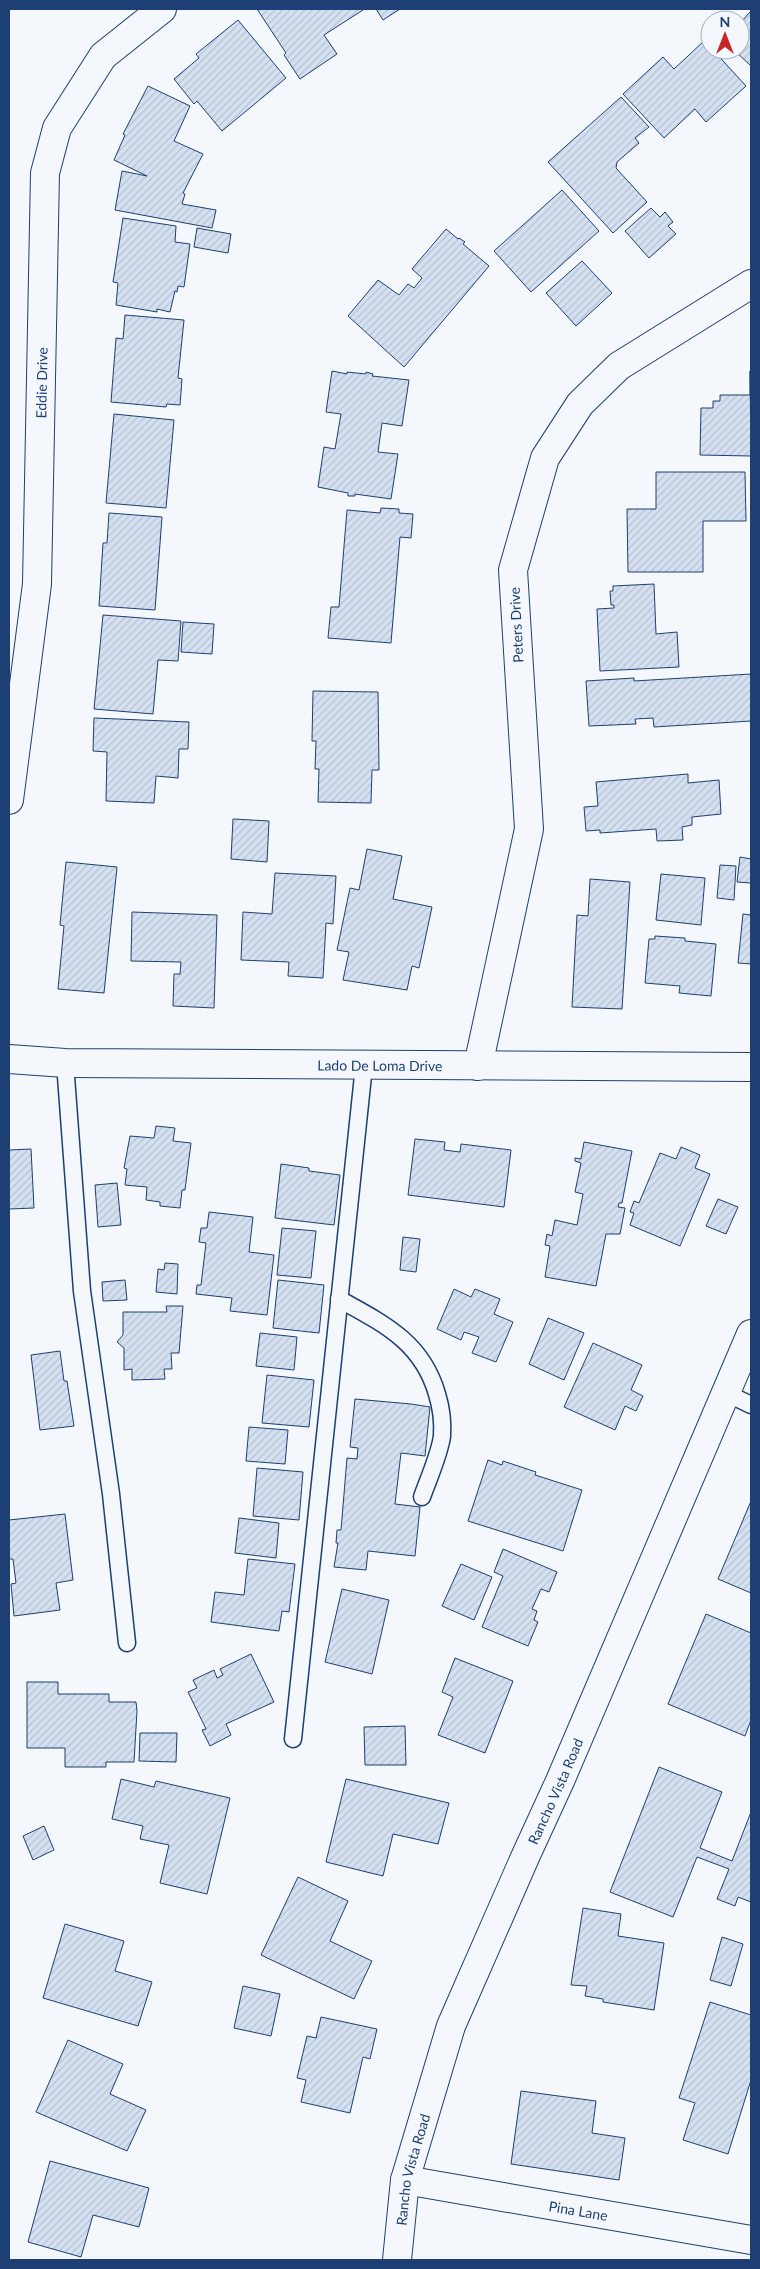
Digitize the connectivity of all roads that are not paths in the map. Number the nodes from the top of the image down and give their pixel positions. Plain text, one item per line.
1 (162, 9) edge
2 (751, 284) edge
3 (9, 800) edge
4 (9, 1059) edge
5 (65, 1063) junction
6 (364, 1066) junction
7 (478, 1066) junction
8 (751, 1068) edge
9 (339, 1299) junction
10 (751, 1334) edge
11 (726, 1393) junction
12 (751, 1405) edge
13 (422, 1497) dead end
14 (127, 1643) dead end
15 (293, 1739) dead end
16 (405, 2180) junction
17 (751, 2240) edge
18 (398, 2260) edge

1 - 3 street, Eddie Drive
2 - 7 street, Peters Drive
4 - 5 street, Lado De Loma Drive
5 - 6 street, Lado De Loma Drive
5 - 14 lane
6 - 7 street, Lado De Loma Drive
6 - 9 lane
7 - 8 street, Lado De Loma Drive
9 - 13 lane
9 - 15 lane
10 - 11 street, Rancho Vista Road
11 - 12 lane
11 - 16 street, Rancho Vista Road
16 - 17 street, Pina Lane
16 - 18 street, Rancho Vista Road

